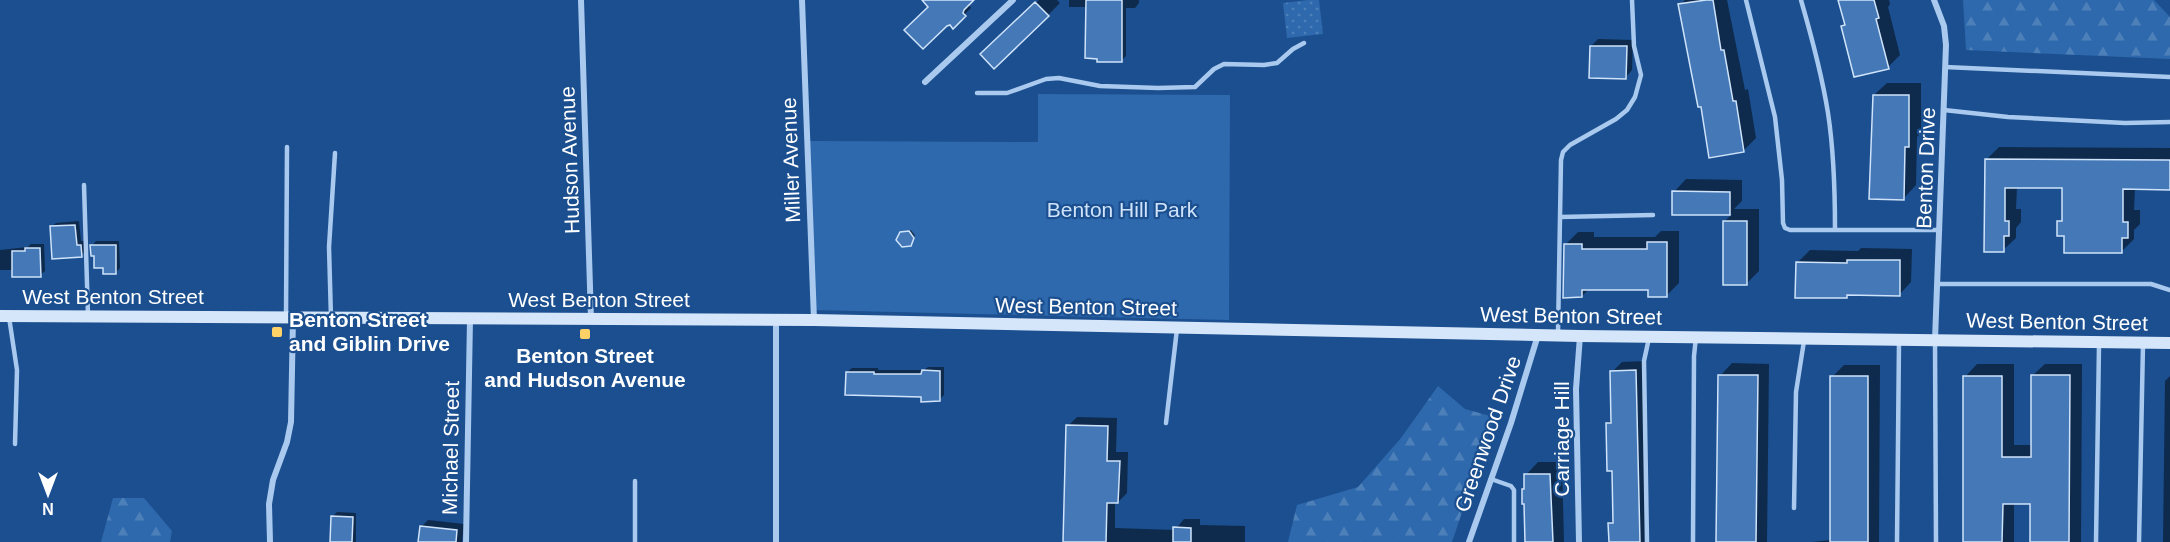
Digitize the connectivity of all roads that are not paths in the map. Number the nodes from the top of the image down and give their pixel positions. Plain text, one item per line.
1 (581, 0) edge
2 (802, 0) edge
3 (1013, 0) edge
4 (1632, 0) edge
5 (1746, 0) edge
6 (1801, 0) edge
7 (1934, 0) edge
8 (1304, 43) dead end
9 (1946, 67) junction
10 (2170, 77) edge
11 (925, 82) dead end
12 (977, 93) dead end
13 (1944, 110) junction
14 (2170, 122) edge
15 (287, 147) dead end
16 (334, 153) dead end
17 (84, 185) dead end
18 (1653, 215) dead end
19 (1560, 217) junction
20 (1835, 230) junction
21 (1940, 230) junction
22 (1938, 284) junction
23 (2170, 290) edge
24 (4, 316) edge
25 (88, 316) junction
26 (289, 317) junction
27 (331, 318) junction
28 (470, 319) junction
29 (591, 319) junction
30 (776, 319) junction
31 (814, 320) junction
32 (1177, 329) junction
33 (1538, 335) junction
34 (1558, 336) junction
35 (1580, 336) junction
36 (1649, 337) junction
37 (1696, 338) junction
38 (1804, 339) junction
39 (1899, 339) junction
40 (1935, 340) junction
41 (2099, 342) junction
42 (2143, 342) junction
43 (2170, 343) edge
44 (1166, 423) dead end
45 (15, 444) dead end
46 (1491, 479) junction
47 (635, 481) dead end
48 (1794, 508) dead end
49 (270, 542) edge
50 (466, 542) edge
51 (635, 542) edge
52 (776, 542) edge
53 (1469, 542) edge
54 (1514, 542) edge
55 (1579, 542) edge
56 (1647, 542) edge
57 (1694, 542) edge
58 (1897, 542) edge
59 (1936, 542) edge
60 (2096, 542) edge
61 (2139, 542) edge

1 - 29 street, Hudson Avenue
2 - 31 street, Miller Avenue
3 - 11 street
4 - 19 lane
5 - 20 lane
6 - 20 lane
7 - 9 street, Benton Drive
8 - 12 lane
9 - 10 lane
9 - 13 street, Benton Drive
13 - 14 lane
13 - 21 street, Benton Drive
15 - 26 lane
16 - 27 lane
17 - 25 lane
18 - 19 lane
19 - 34 lane
20 - 21 lane
21 - 22 street, Benton Drive
22 - 23 lane
22 - 40 street, Benton Drive
24 - 25 street, West Benton Street
24 - 45 lane
25 - 26 street, West Benton Street
26 - 27 street, West Benton Street
26 - 49 street
27 - 28 street, West Benton Street
28 - 29 street, West Benton Street
28 - 50 street, Michael Street
29 - 30 street, West Benton Street
30 - 31 street, West Benton Street
30 - 52 street
31 - 32 street, West Benton Street
32 - 33 street, West Benton Street
32 - 44 lane
33 - 34 street, West Benton Street
33 - 46 street, Greenwood Drive
34 - 35 street, West Benton Street
35 - 36 street, West Benton Street
35 - 55 street, Carriage Hill
36 - 37 street, West Benton Street
36 - 56 lane
37 - 38 street, West Benton Street
37 - 57 lane
38 - 39 street, West Benton Street
38 - 48 lane
39 - 40 street, West Benton Street
39 - 58 lane
40 - 41 street, West Benton Street
40 - 59 lane
41 - 42 street, West Benton Street
41 - 60 lane
42 - 43 street, West Benton Street
42 - 61 lane
46 - 53 street, Greenwood Drive
46 - 54 lane
47 - 51 lane

